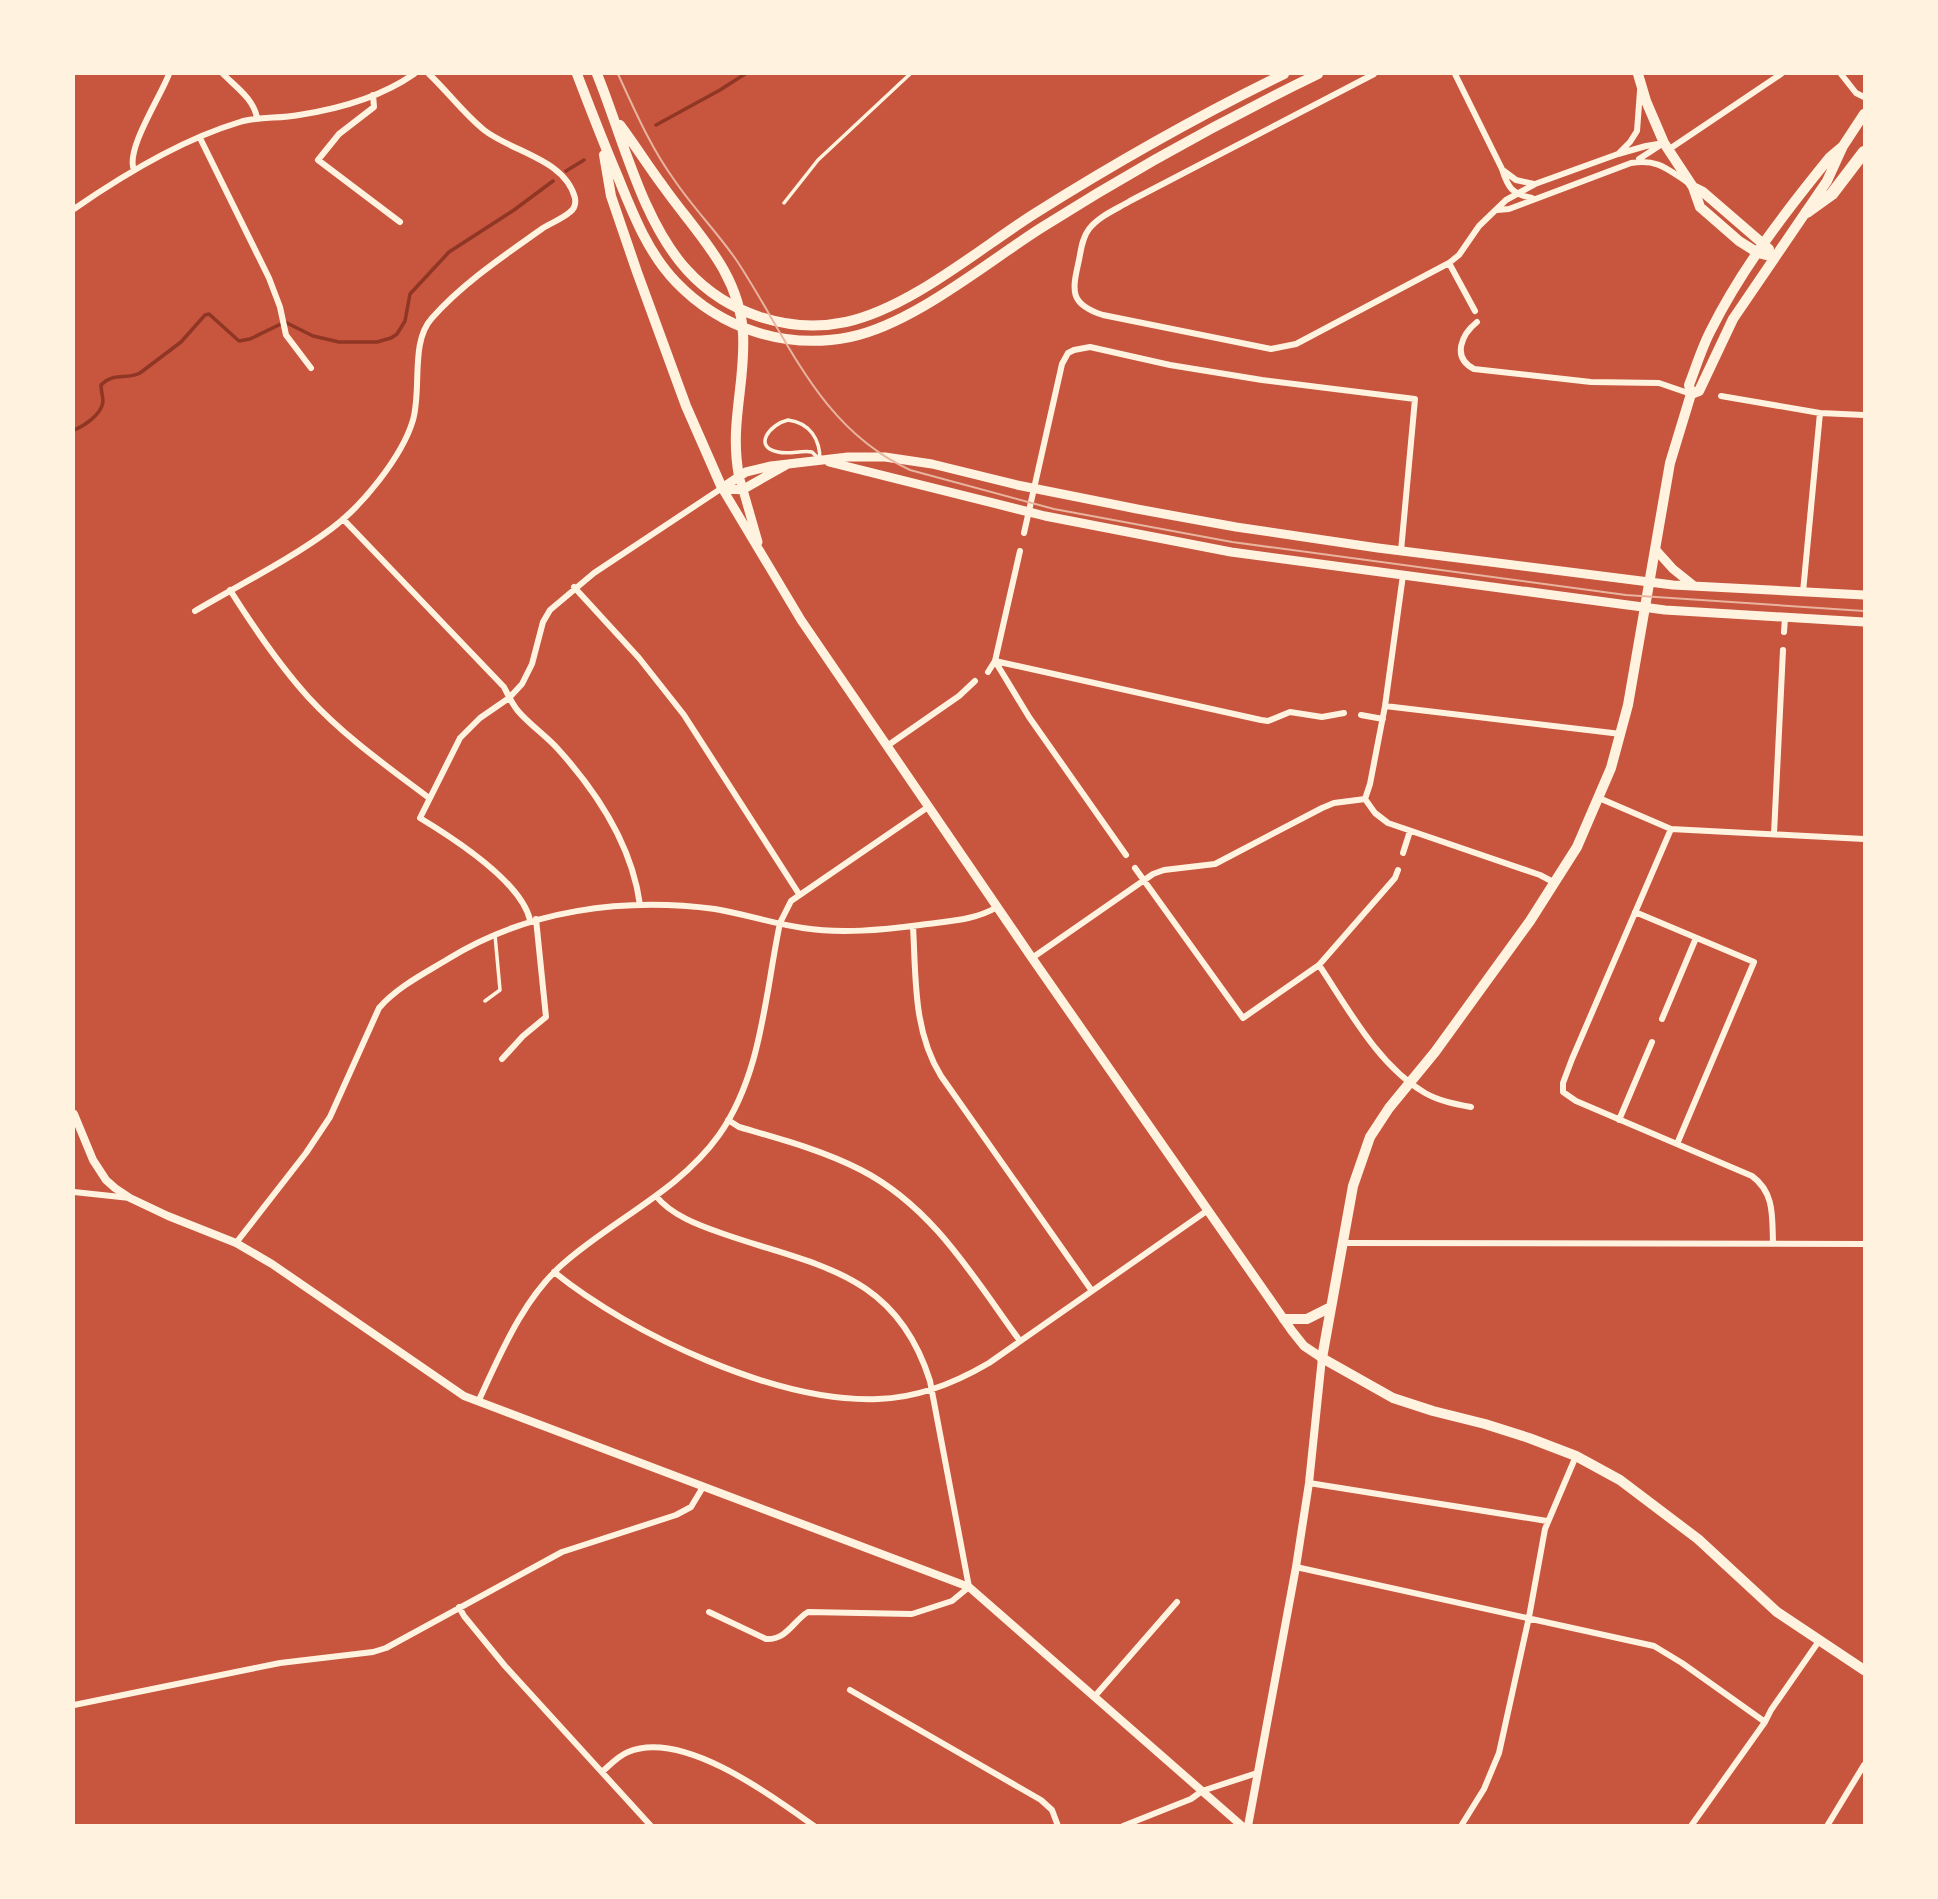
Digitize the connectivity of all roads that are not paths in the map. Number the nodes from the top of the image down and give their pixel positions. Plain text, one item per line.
1 (169, 74) edge
2 (223, 74) edge
3 (414, 74) edge
4 (429, 74) edge
5 (577, 74) edge
6 (597, 74) edge
7 (910, 74) edge
8 (1284, 74) edge
9 (1318, 74) edge
10 (1374, 74) edge
11 (1455, 74) edge
12 (1781, 74) edge
13 (1841, 74) edge
14 (1639, 76) edge
15 (373, 95) junction
16 (1864, 97) edge
17 (1864, 114) edge
18 (614, 116) junction
19 (257, 119) junction
20 (200, 138) junction
21 (602, 138) junction
22 (1843, 146) junction
23 (1666, 147) junction
24 (1864, 152) edge
25 (1618, 154) junction
26 (1631, 163) junction
27 (1502, 169) junction
28 (134, 170) junction
29 (1535, 184) junction
30 (1691, 185) junction
31 (1516, 195) junction
32 (1532, 198) junction
33 (784, 203) dead end
34 (74, 209) edge
35 (1497, 209) junction
36 (1807, 212) junction
37 (400, 222) dead end
38 (1761, 248) junction
39 (1774, 257) junction
40 (1449, 264) junction
41 (1475, 310) dead end
42 (1477, 322) dead end
43 (311, 368) dead end
44 (1691, 394) junction
45 (1721, 396) dead end
46 (1820, 413) junction
47 (1864, 415) edge
48 (820, 460) junction
49 (788, 464) junction
50 (739, 476) junction
51 (722, 488) junction
52 (1034, 489) junction
53 (742, 490) junction
54 (1029, 513) junction
55 (343, 519) junction
56 (1024, 533) dead end
57 (1655, 548) junction
58 (1020, 551) dead end
59 (1401, 551) junction
60 (762, 554) junction
61 (1403, 575) junction
62 (1649, 582) junction
63 (1695, 586) junction
64 (574, 587) junction
65 (230, 590) junction
66 (1802, 592) junction
67 (1864, 595) edge
68 (1645, 608) junction
69 (195, 611) dead end
70 (1785, 618) junction
71 (1864, 622) edge
72 (1784, 632) dead end
73 (1783, 650) dead end
74 (995, 661) junction
75 (988, 672) dead end
76 (975, 681) dead end
77 (509, 698) junction
78 (1385, 706) junction
79 (1344, 713) dead end
80 (1361, 715) dead end
81 (1383, 719) junction
82 (1621, 734) junction
83 (887, 746) junction
84 (429, 798) junction
85 (1600, 798) junction
86 (1365, 799) junction
87 (928, 807) junction
88 (1671, 829) junction
89 (1410, 831) junction
90 (1774, 834) junction
91 (1864, 839) edge
92 (1403, 853) dead end
93 (1125, 855) dead end
94 (1135, 868) dead end
95 (1398, 870) dead end
96 (1144, 880) junction
97 (1555, 883) junction
98 (799, 894) junction
99 (640, 905) junction
100 (997, 907) junction
101 (1635, 912) junction
102 (533, 920) junction
103 (780, 923) junction
104 (913, 926) junction
105 (495, 933) junction
106 (1696, 938) junction
107 (1032, 958) junction
108 (1319, 965) junction
109 (485, 1001) dead end
110 (1662, 1018) dead end
111 (1652, 1042) dead end
112 (502, 1059) dead end
113 (1410, 1083) junction
114 (1471, 1107) dead end
115 (74, 1114) edge
116 (728, 1120) junction
117 (1619, 1120) junction
118 (1677, 1144) junction
119 (74, 1192) edge
120 (656, 1196) junction
121 (130, 1198) junction
122 (1208, 1210) junction
123 (236, 1243) junction
124 (1343, 1243) junction
125 (1773, 1243) junction
126 (1864, 1244) edge
127 (555, 1272) junction
128 (1092, 1291) junction
129 (1331, 1307) junction
130 (1284, 1319) junction
131 (1020, 1341) junction
132 (1322, 1358) junction
133 (931, 1390) junction
134 (478, 1402) junction
135 (1576, 1456) junction
136 (1309, 1483) junction
137 (703, 1487) junction
138 (1547, 1521) junction
139 (1296, 1567) junction
140 (969, 1587) junction
141 (1177, 1602) dead end
142 (459, 1607) junction
143 (709, 1612) dead end
144 (1529, 1617) junction
145 (1819, 1641) junction
146 (1864, 1670) edge
147 (850, 1690) dead end
148 (1095, 1696) junction
149 (74, 1704) edge
150 (1765, 1722) junction
151 (1864, 1765) edge
152 (602, 1772) junction
153 (1257, 1773) junction
154 (1202, 1791) junction
155 (651, 1825) edge
156 (814, 1825) edge
157 (1058, 1825) edge
158 (1123, 1825) edge
159 (1242, 1825) edge
160 (1248, 1825) edge
161 (1461, 1825) edge
162 (1691, 1825) edge
163 (1827, 1825) edge

1 - 28 street
2 - 19 street
3 - 15 street
4 - 55 street
5 - 21 main road
6 - 18 main road
7 - 33 lane
8 - 18 main road
9 - 21 main road
10 - 40 street
11 - 27 street
12 - 23 street
13 - 16 street
14 - 23 main road
14 - 25 street
15 - 19 street
15 - 37 street
17 - 22 main road
18 - 50 main road
19 - 20 street
20 - 28 street
20 - 43 street
21 - 51 main road
22 - 36 main road
22 - 38 main road
23 - 25 street
23 - 26 street
23 - 30 main road
24 - 36 highway
25 - 29 street
26 - 30 street
26 - 32 street
27 - 29 street
27 - 31 street
28 - 34 street
29 - 31 street
30 - 38 main road
31 - 32 street
31 - 35 street
32 - 35 street
35 - 40 street
36 - 39 main road
38 - 39 main road
38 - 44 main road
39 - 44 main road
40 - 41 street
42 - 44 street
44 - 57 main road
45 - 46 street
46 - 47 street
46 - 66 street
48 - 48 lane
48 - 49 main road
48 - 52 main road
48 - 54 main road
49 - 50 main road
49 - 53 main road
50 - 51 main road
50 - 53 main road
51 - 53 main road
51 - 60 main road
51 - 64 street
52 - 54 street
52 - 59 main road
52 - 59 street
53 - 60 main road
54 - 56 street
54 - 61 main road
55 - 65 street
55 - 77 street
57 - 62 main road
57 - 63 main road
58 - 74 street
59 - 62 main road
60 - 83 main road
61 - 68 main road
61 - 78 street
62 - 63 main road
62 - 68 main road
63 - 66 main road
64 - 77 street
64 - 98 street
65 - 69 street
65 - 84 street
66 - 67 main road
68 - 70 main road
68 - 82 main road
70 - 71 main road
70 - 72 street
73 - 90 street
74 - 75 street
74 - 79 street
74 - 93 street
76 - 83 street
77 - 84 street
77 - 99 street
78 - 81 street
78 - 82 street
80 - 81 street
81 - 86 street
82 - 85 main road
83 - 87 main road
84 - 102 street
85 - 88 street
85 - 97 main road
86 - 89 street
86 - 96 street
87 - 98 street
87 - 100 main road
88 - 90 street
88 - 101 street
89 - 92 street
89 - 97 street
90 - 91 street
94 - 96 street
95 - 108 street
96 - 107 street
96 - 108 street
97 - 113 main road
98 - 103 street
99 - 102 street
99 - 103 street
100 - 104 street
100 - 107 main road
101 - 106 street
101 - 117 street
102 - 105 street
102 - 112 street
103 - 104 street
103 - 116 street
104 - 128 street
105 - 109 lane
105 - 123 street
106 - 110 street
106 - 118 street
107 - 122 main road
108 - 113 street
111 - 117 street
113 - 114 street
113 - 124 main road
115 - 121 street
116 - 120 street
116 - 131 street
117 - 118 street
118 - 125 street
119 - 121 street
120 - 127 street
120 - 133 street
121 - 123 street
122 - 128 street
122 - 130 main road
123 - 134 street
124 - 125 street
124 - 129 main road
125 - 126 street
127 - 133 street
127 - 134 street
128 - 131 street
129 - 130 main road
129 - 132 main road
130 - 132 main road
131 - 133 street
132 - 135 main road
132 - 136 street
133 - 140 street
134 - 137 street
135 - 138 street
135 - 145 main road
136 - 138 street
136 - 139 street
137 - 140 street
137 - 142 street
138 - 144 street
139 - 144 street
139 - 153 street
140 - 143 street
140 - 148 street
141 - 148 street
142 - 149 street
142 - 152 street
144 - 150 street
144 - 161 street
145 - 146 main road
145 - 150 street
147 - 157 street
148 - 154 street
150 - 162 street
151 - 163 street
152 - 155 street
152 - 156 street
153 - 154 street
153 - 160 street
154 - 158 street
154 - 159 street

